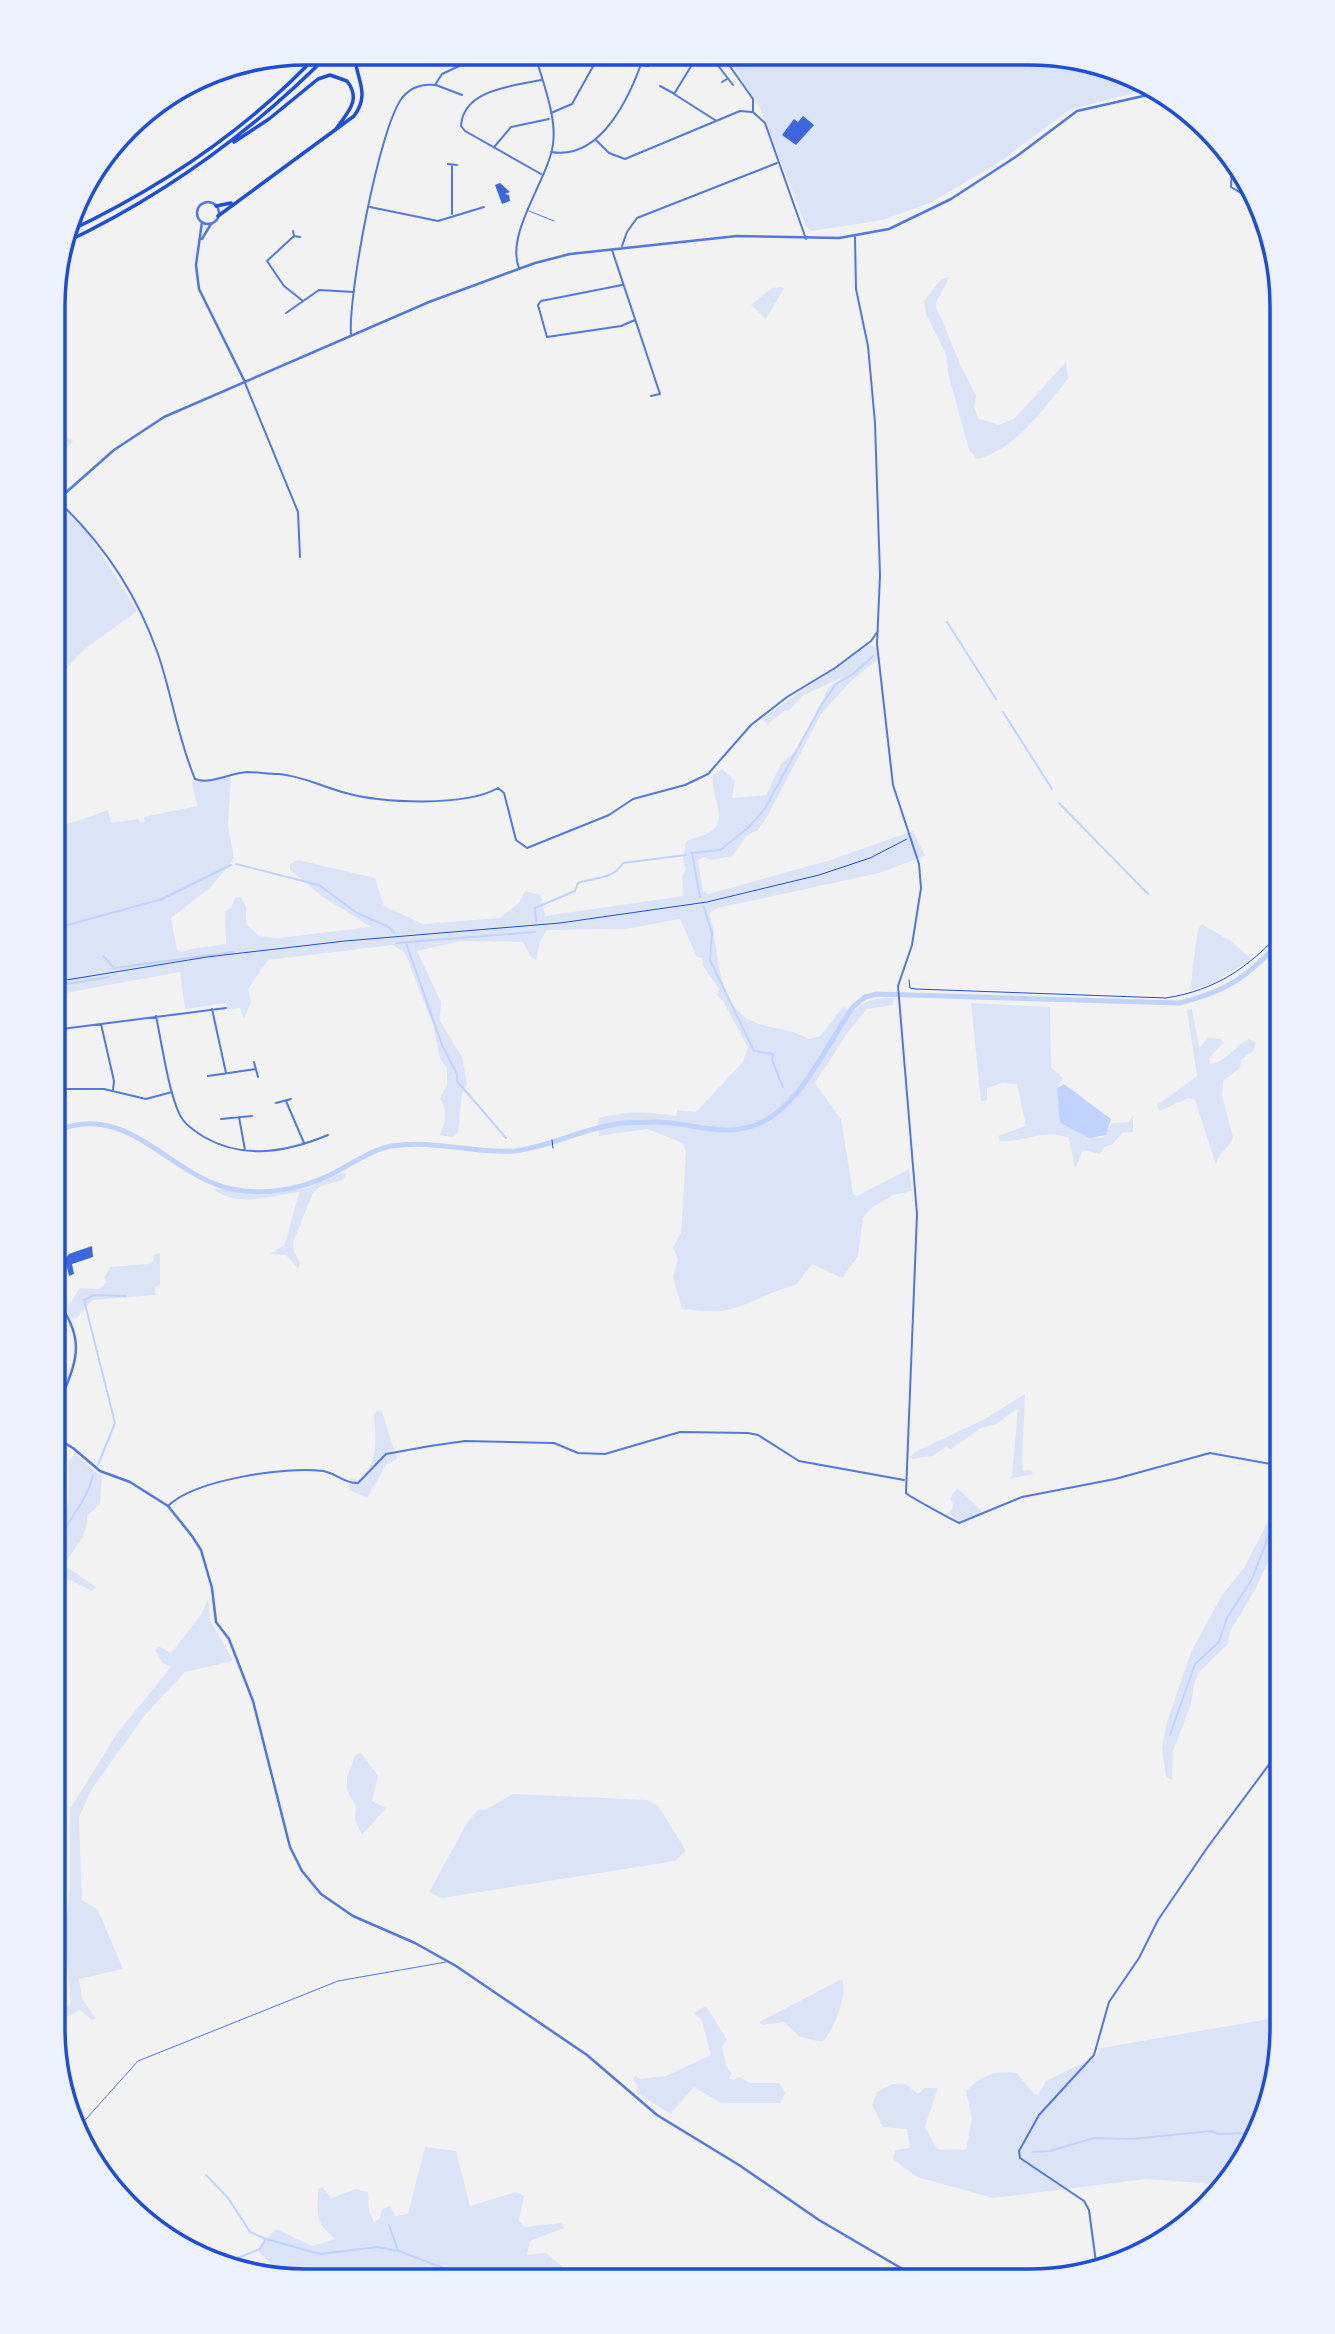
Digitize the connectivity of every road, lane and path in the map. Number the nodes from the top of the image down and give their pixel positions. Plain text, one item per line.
1 (305, 65) edge
2 (317, 65) edge
3 (356, 65) edge
4 (461, 65) edge
5 (538, 65) edge
6 (594, 65) edge
7 (640, 65) edge
8 (644, 65) edge
9 (692, 65) edge
10 (718, 65) edge
11 (729, 65) edge
12 (648, 66) dead end
13 (728, 78) junction
14 (541, 80) junction
15 (722, 82) dead end
16 (435, 85) junction
17 (733, 85) dead end
18 (660, 86) dead end
19 (674, 94) junction
20 (462, 95) dead end
21 (1146, 95) edge
22 (753, 112) junction
23 (550, 113) junction
24 (550, 119) junction
25 (716, 121) junction
26 (334, 130) junction
27 (596, 139) junction
28 (494, 148) junction
29 (551, 152) junction
30 (215, 153) junction
31 (779, 163) junction
32 (448, 164) dead end
33 (457, 165) dead end
34 (452, 166) junction
35 (542, 174) junction
36 (1232, 175) edge
37 (1242, 194) edge
38 (233, 202) junction
39 (216, 206) junction
40 (369, 207) junction
41 (484, 207) dead end
42 (476, 210) junction
43 (527, 210) junction
44 (477, 214) dead end
45 (452, 215) junction
46 (218, 216) junction
47 (554, 221) dead end
48 (202, 222) junction
49 (212, 223) junction
50 (79, 226) edge
51 (293, 231) dead end
52 (294, 236) junction
53 (75, 237) edge
54 (300, 237) dead end
55 (855, 237) junction
56 (806, 239) junction
57 (201, 242) junction
58 (622, 247) junction
59 (612, 248) junction
60 (520, 268) junction
61 (622, 285) junction
62 (355, 292) junction
63 (303, 301) junction
64 (286, 313) dead end
65 (635, 320) junction
66 (351, 334) junction
67 (244, 380) junction
68 (651, 396) dead end
69 (65, 494) edge
70 (65, 510) edge
71 (300, 557) dead end
72 (878, 631) junction
73 (871, 641) junction
74 (877, 644) junction
75 (911, 839) junction
76 (1270, 943) edge
77 (65, 980) edge
78 (909, 981) dead end
79 (226, 1007) dead end
80 (212, 1009) junction
81 (156, 1016) junction
82 (101, 1023) junction
83 (65, 1028) edge
84 (254, 1062) dead end
85 (256, 1069) junction
86 (226, 1073) junction
87 (208, 1076) dead end
88 (258, 1077) dead end
89 (65, 1089) edge
90 (113, 1090) junction
91 (173, 1092) junction
92 (291, 1099) dead end
93 (286, 1101) junction
94 (276, 1103) dead end
95 (252, 1116) dead end
96 (239, 1117) junction
97 (221, 1119) dead end
98 (328, 1135) dead end
99 (552, 1140) dead end
100 (304, 1144) junction
101 (554, 1148) dead end
102 (244, 1151) junction
103 (65, 1317) edge
104 (65, 1388) edge
105 (65, 1443) edge
106 (1270, 1464) edge
107 (905, 1480) junction
108 (168, 1506) junction
109 (1270, 1763) edge
110 (447, 1961) junction
111 (84, 2121) edge
112 (1095, 2260) edge
113 (903, 2269) edge

1 - 50 highway
2 - 30 highway
3 - 26 highway
4 - 16 street
5 - 14 street
6 - 23 street
7 - 27 street
8 - 12 street
9 - 19 street
10 - 13 street
11 - 22 street
13 - 15 street
13 - 17 street
14 - 23 street
14 - 28 street
16 - 20 street
16 - 40 street
18 - 19 street
19 - 25 street
21 - 55 street
22 - 25 street
22 - 31 street
23 - 24 street
24 - 28 street
24 - 29 street
25 - 27 street
26 - 30 highway
26 - 38 highway
27 - 29 street
28 - 35 street
29 - 35 street
30 - 53 highway
31 - 56 street
31 - 58 street
32 - 34 street
33 - 34 street
34 - 45 street
35 - 43 street
36 - 37 street
38 - 39 highway
38 - 46 highway
39 - 46 street
39 - 48 street
40 - 45 street
40 - 62 street
41 - 42 street
42 - 44 street
42 - 45 street
43 - 47 lane
43 - 60 street
46 - 49 street
48 - 49 street
48 - 57 street
49 - 57 street
51 - 52 street
52 - 54 street
52 - 63 street
55 - 56 street
55 - 72 street
56 - 58 street
57 - 67 street
58 - 59 street
59 - 60 street
59 - 61 street
60 - 66 street
61 - 65 street
61 - 65 street
62 - 63 street
62 - 66 street
63 - 64 street
65 - 68 street
66 - 67 street
67 - 69 street
67 - 71 street
70 - 73 street
72 - 73 street
72 - 74 street
73 - 74 street
74 - 75 street
75 - 77 path
75 - 107 street
76 - 78 path
79 - 80 street
80 - 81 street
80 - 86 street
81 - 82 street
81 - 91 street
82 - 83 street
82 - 90 street
84 - 85 street
85 - 86 street
85 - 88 street
86 - 87 street
89 - 90 street
90 - 91 street
91 - 102 street
92 - 93 street
93 - 94 street
93 - 100 street
95 - 96 street
96 - 97 street
96 - 102 street
98 - 100 street
99 - 101 path
100 - 102 street
103 - 104 street
105 - 108 street
106 - 107 street
107 - 108 street
108 - 110 street
109 - 112 street
110 - 111 lane
110 - 113 street

